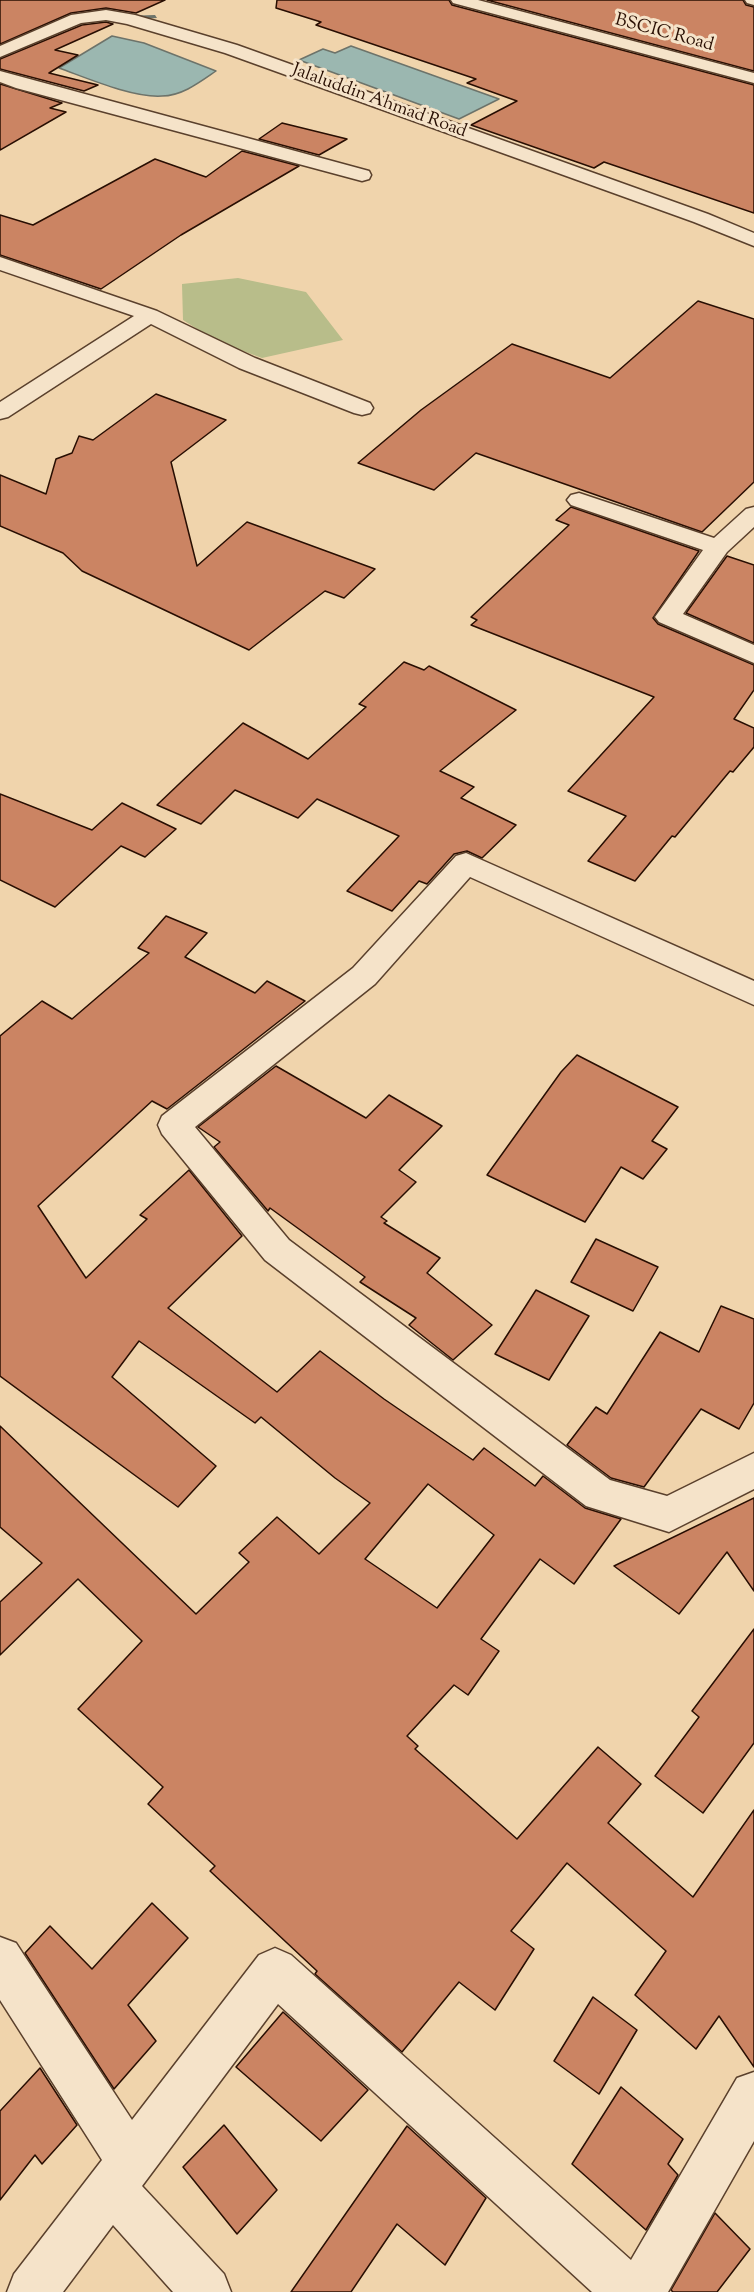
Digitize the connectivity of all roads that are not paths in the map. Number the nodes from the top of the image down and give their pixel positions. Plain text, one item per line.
1 (459, 0) edge
2 (0, 52) edge
3 (0, 76) edge
4 (754, 78) edge
5 (362, 175) dead end
6 (754, 240) edge
7 (0, 263) edge
8 (150, 315) junction
9 (362, 408) dead end
10 (0, 412) edge
11 (579, 500) dead end
12 (754, 514) edge
13 (718, 547) junction
14 (754, 655) edge
15 (754, 994) edge
16 (754, 1470) edge
17 (0, 1959) edge
18 (754, 2095) edge
19 (121, 2174) junction
20 (32, 2292) edge
21 (206, 2292) edge
22 (629, 2292) edge
23 (640, 2292) edge

1 - 4 street, BSCIC Road
2 - 6 street, Jalaluddin Ahmad Road
3 - 5 street
7 - 8 street
8 - 9 street
8 - 10 street
11 - 13 street
12 - 13 street
13 - 14 street
15 - 16 street
17 - 19 street
18 - 23 street
19 - 20 street
19 - 21 street
19 - 22 street

